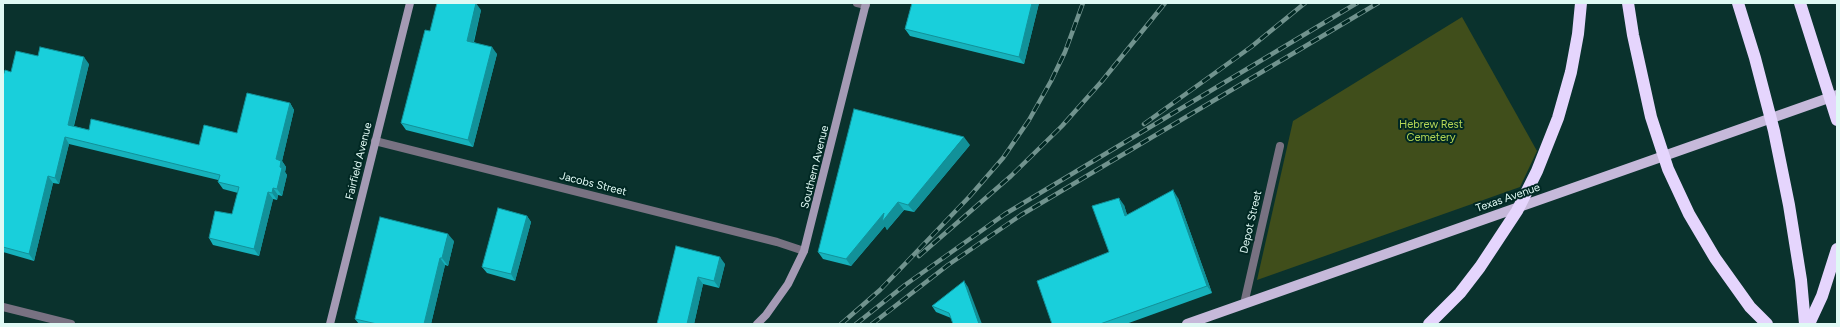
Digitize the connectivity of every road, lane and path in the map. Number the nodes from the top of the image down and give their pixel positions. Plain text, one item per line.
1 (410, 3) edge
2 (857, 3) edge
3 (1581, 3) edge
4 (1628, 3) edge
5 (1738, 3) edge
6 (1800, 3) edge
7 (866, 4) edge
8 (1837, 96) edge
9 (1837, 120) edge
10 (376, 141) junction
11 (1280, 146) dead end
12 (1837, 249) edge
13 (804, 251) junction
14 (1244, 304) junction
15 (3, 307) edge
16 (71, 324) edge
17 (330, 324) edge
18 (757, 324) edge
19 (1187, 324) edge
20 (1429, 324) edge
21 (1767, 324) edge
22 (1805, 324) edge
23 (1809, 324) edge

1 - 10 street, Fairfield Avenue
2 - 7 street
3 - 20 highway, bridge
4 - 21 highway, bridge
5 - 22 highway, bridge
6 - 9 highway, bridge
7 - 13 street, Southern Avenue
8 - 14 main road, Texas Avenue
10 - 13 street, Jacobs Street
10 - 17 street, Fairfield Avenue
11 - 14 street, Depot Street
12 - 23 highway
13 - 18 street, Southern Avenue
14 - 19 main road, Texas Avenue
15 - 16 street

